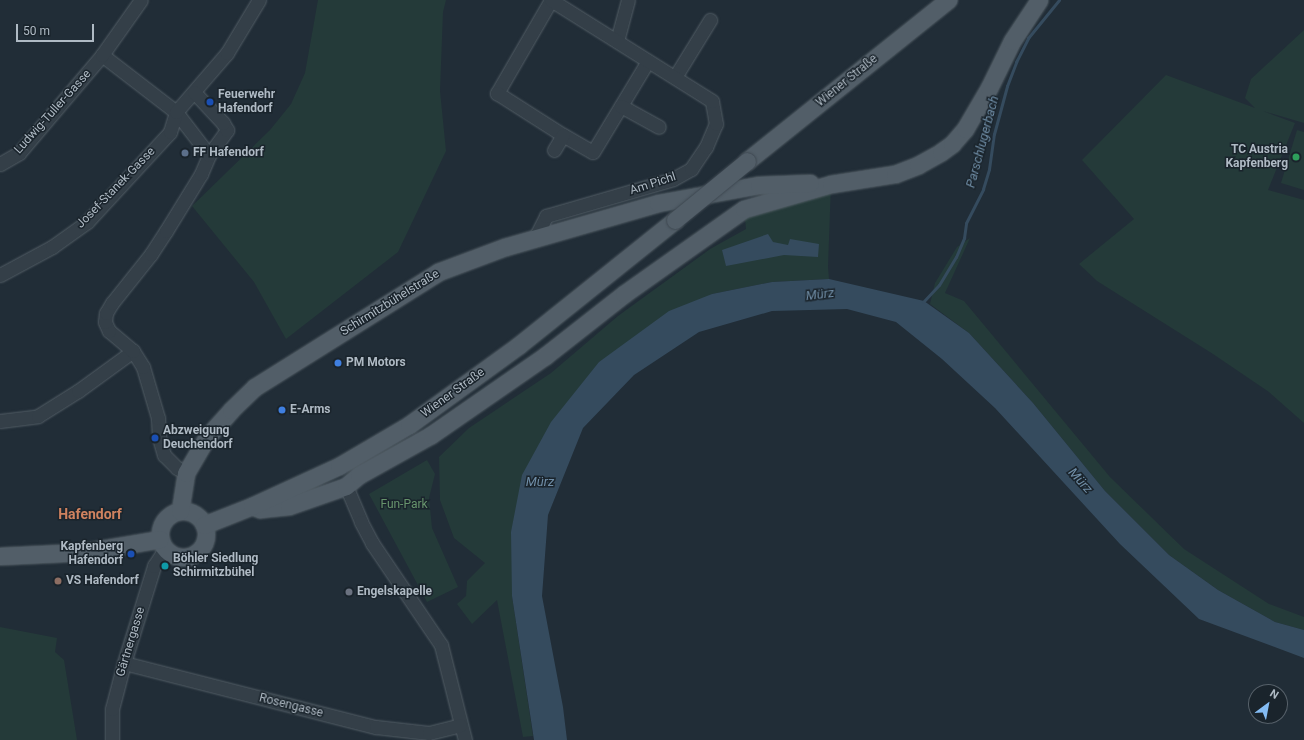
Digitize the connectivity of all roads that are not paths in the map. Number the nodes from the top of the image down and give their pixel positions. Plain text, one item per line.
1 (141, 0) edge
2 (259, 0) edge
3 (551, 0) edge
4 (628, 0) edge
5 (948, 0) edge
6 (1039, 0) edge
7 (710, 20) dead end
8 (617, 41) junction
9 (102, 55) junction
10 (648, 61) junction
11 (675, 77) junction
12 (194, 92) junction
13 (621, 106) junction
14 (176, 112) junction
15 (659, 127) dead end
16 (563, 135) junction
17 (554, 150) dead end
18 (209, 155) junction
19 (0, 164) edge
20 (831, 184) junction
21 (730, 190) junction
22 (744, 209) junction
23 (535, 238) junction
24 (0, 275) edge
25 (133, 351) junction
26 (0, 421) edge
27 (187, 471) junction
28 (346, 486) junction
29 (252, 506) junction
30 (180, 511) junction
31 (204, 525) junction
32 (163, 544) junction
33 (0, 556) edge
34 (124, 663) junction
35 (460, 725) junction
36 (112, 740) edge
37 (465, 740) edge

1 - 9 street, Ludwig-Tuller-Gasse
2 - 12 street
3 - 8 street, Am Pichl
3 - 16 street, Am Pichl
4 - 8 street
5 - 29 main road, Wiener Straße, bridge
6 - 20 main road
7 - 11 street
8 - 10 street, Am Pichl
9 - 14 street
9 - 19 street, Ludwig-Tuller-Gasse
10 - 11 street, Am Pichl
10 - 13 street, Am Pichl
11 - 23 street, Am Pichl
12 - 14 street
12 - 18 street
13 - 15 street
13 - 16 street, Am Pichl
14 - 18 street
14 - 24 street, Josef-Stanek-Gasse
16 - 17 street
18 - 25 street
20 - 21 main road, Schirmitzbühelstraße
20 - 22 main road
21 - 22 main road
21 - 23 main road, Schirmitzbühelstraße
22 - 28 main road
23 - 27 main road, Schirmitzbühelstraße
25 - 26 street
25 - 27 street
27 - 30 main road
28 - 29 main road
28 - 35 street
29 - 31 main road, Wiener Straße
30 - 31 main road
30 - 32 main road
31 - 32 main road
32 - 33 main road
32 - 34 street, Gärtnergasse
34 - 35 street, Rosengasse
34 - 36 street, Gärtnergasse
35 - 37 street

